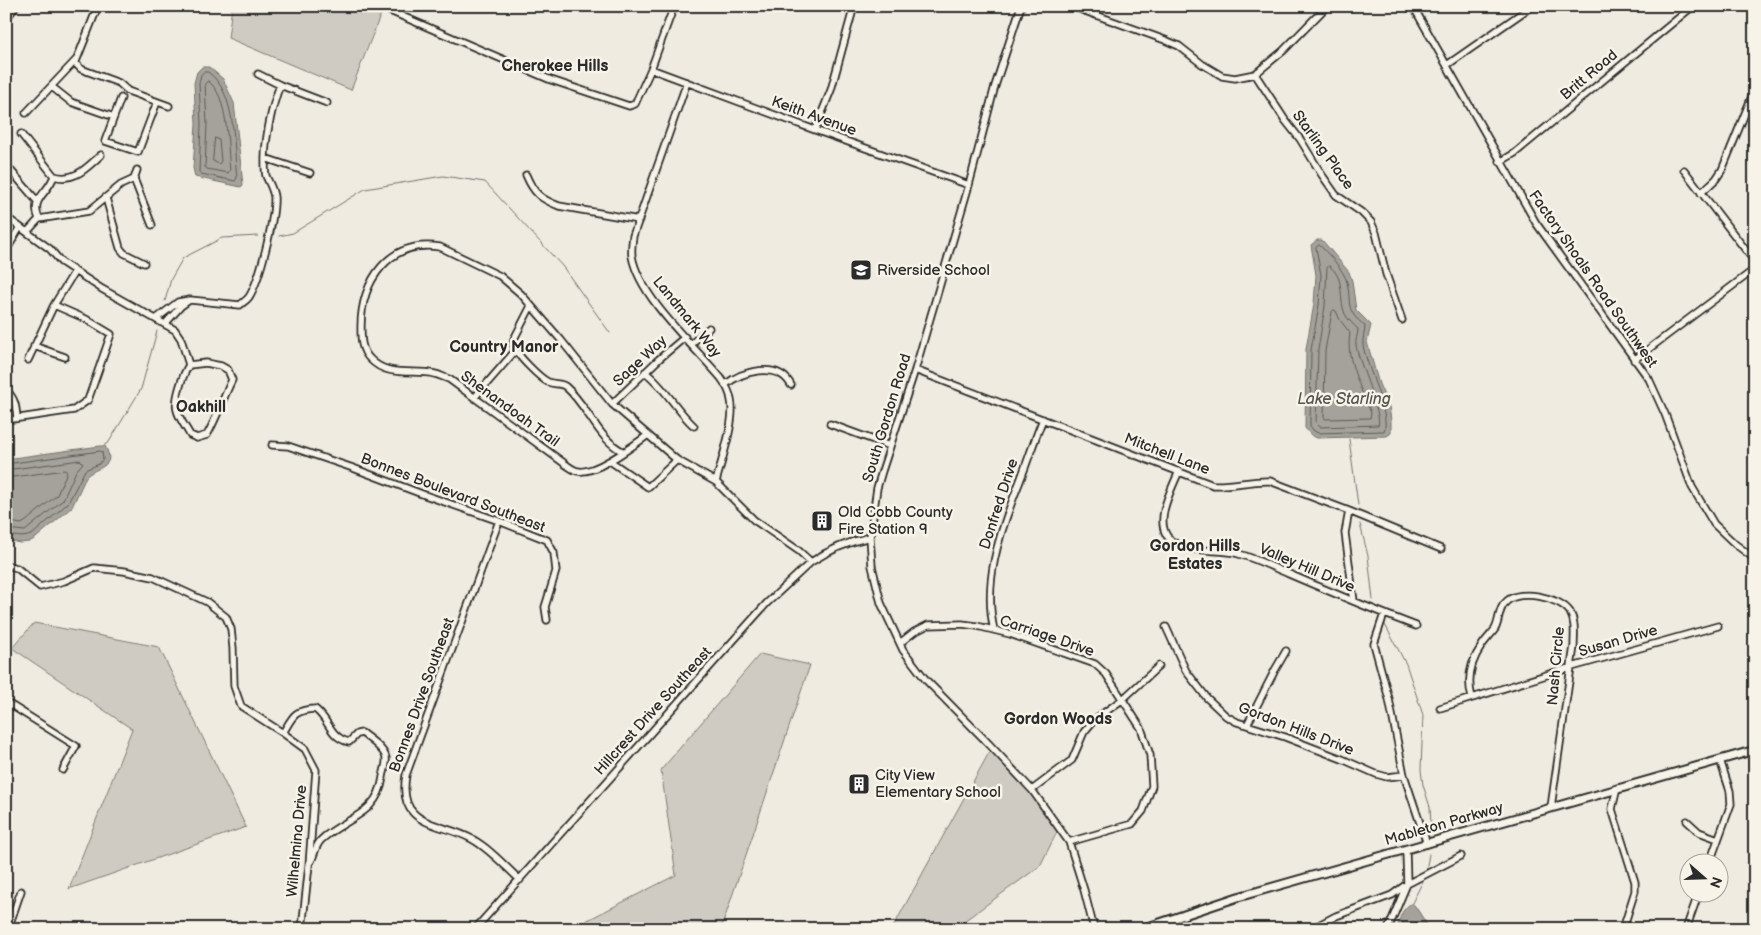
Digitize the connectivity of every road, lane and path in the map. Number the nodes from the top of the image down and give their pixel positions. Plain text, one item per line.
1 (16, 6) edge
2 (98, 6) edge
3 (674, 6) edge
4 (854, 6) edge
5 (1021, 6) edge
6 (1070, 6) edge
7 (1327, 6) edge
8 (1413, 6) edge
9 (1532, 6) edge
10 (1692, 6) edge
11 (390, 11) dead end
12 (6, 19) edge
13 (75, 62) junction
14 (1447, 65) junction
15 (651, 69) junction
16 (258, 74) dead end
17 (1255, 74) junction
18 (687, 82) junction
19 (280, 85) junction
20 (52, 87) junction
21 (1755, 89) edge
22 (120, 98) dead end
23 (157, 102) junction
24 (327, 103) dead end
25 (169, 106) dead end
26 (26, 113) dead end
27 (114, 117) junction
28 (816, 130) junction
29 (21, 134) dead end
30 (101, 155) dead end
31 (265, 158) junction
32 (1500, 162) junction
33 (6, 164) edge
34 (137, 170) dead end
35 (1684, 170) dead end
36 (310, 173) dead end
37 (526, 175) dead end
38 (54, 176) junction
39 (134, 179) junction
40 (969, 185) junction
41 (1701, 193) junction
42 (106, 198) junction
43 (37, 201) junction
44 (6, 217) edge
45 (40, 219) junction
46 (639, 220) junction
47 (152, 225) dead end
48 (20, 227) junction
49 (27, 232) junction
50 (6, 251) edge
51 (1755, 262) edge
52 (144, 264) dead end
53 (1755, 269) edge
54 (75, 271) junction
55 (190, 300) junction
56 (54, 305) junction
57 (531, 306) junction
58 (156, 319) junction
59 (1402, 320) dead end
60 (165, 324) junction
61 (709, 328) dead end
62 (685, 337) junction
63 (691, 344) junction
64 (34, 346) junction
65 (516, 350) junction
66 (65, 357) dead end
67 (28, 360) dead end
68 (1634, 360) junction
69 (189, 365) junction
70 (916, 370) junction
71 (645, 372) junction
72 (725, 385) junction
73 (791, 385) dead end
74 (6, 390) edge
75 (475, 397) junction
76 (612, 404) junction
77 (17, 418) junction
78 (1043, 419) junction
79 (6, 420) edge
80 (830, 424) dead end
81 (694, 426) dead end
82 (648, 435) junction
83 (272, 445) dead end
84 (890, 446) junction
85 (624, 452) junction
86 (677, 460) junction
87 (610, 461) junction
88 (1179, 471) junction
89 (716, 482) junction
90 (1349, 511) junction
91 (498, 521) junction
92 (870, 537) junction
93 (1441, 549) dead end
94 (1755, 559) edge
95 (811, 562) junction
96 (6, 565) edge
97 (1354, 601) junction
98 (1384, 614) junction
99 (548, 620) dead end
100 (1416, 626) dead end
101 (1718, 626) dead end
102 (1166, 627) dead end
103 (994, 630) junction
104 (900, 643) junction
105 (1286, 651) dead end
106 (1158, 666) dead end
107 (1572, 667) junction
108 (1472, 698) junction
109 (1123, 699) junction
110 (6, 702) edge
111 (1440, 708) dead end
112 (1247, 725) junction
113 (283, 733) junction
114 (1755, 750) edge
115 (1720, 760) junction
116 (63, 770) dead end
117 (1404, 775) junction
118 (1617, 788) junction
119 (1032, 790) junction
120 (1551, 807) junction
121 (1687, 821) dead end
122 (1718, 839) junction
123 (1069, 842) junction
124 (1426, 844) junction
125 (1406, 850) junction
126 (1713, 852) edge
127 (1461, 856) dead end
128 (309, 865) junction
129 (520, 880) junction
130 (1407, 884) junction
131 (21, 891) dead end
132 (1695, 902) edge
133 (8, 926) edge
134 (302, 929) edge
135 (475, 929) edge
136 (1094, 929) edge
137 (1142, 929) edge
138 (1311, 929) edge
139 (1388, 929) edge
140 (1623, 929) edge
141 (1686, 929) edge

1 - 12 street
2 - 13 street
3 - 15 street
4 - 28 street
5 - 40 street, South Gordon Road
6 - 17 street
7 - 17 street
8 - 14 street, Factory Shoals Road Southwest
9 - 14 street
10 - 32 street, Britt Road
11 - 15 street
13 - 20 street
13 - 23 street
14 - 32 street, Factory Shoals Road Southwest
15 - 18 street, Keith Avenue
16 - 19 street
17 - 59 street, Starling Place
18 - 28 street, Keith Avenue
18 - 46 street, Landmark Way
19 - 24 street
19 - 31 street
20 - 26 street
20 - 27 street
21 - 41 street
22 - 27 street
23 - 25 street
23 - 27 street
28 - 40 street, Keith Avenue
29 - 38 street
30 - 38 street
31 - 36 street
31 - 55 street
32 - 68 street, Factory Shoals Road Southwest
33 - 43 street
34 - 39 street
35 - 41 street
37 - 46 street
38 - 43 street
39 - 42 street
39 - 47 street
40 - 70 street, South Gordon Road
41 - 51 street
42 - 45 street
42 - 52 street
43 - 45 street
44 - 48 street
45 - 49 street
46 - 62 street, Landmark Way
48 - 49 street
48 - 50 street
49 - 54 street
53 - 68 street
54 - 56 street
54 - 58 street
55 - 58 street
55 - 60 street
56 - 64 street
56 - 77 street
57 - 65 street
57 - 75 street, Shenandoah Trail
57 - 76 street, Shenandoah Trail
58 - 60 street
60 - 69 street
61 - 63 street
62 - 63 street, Landmark Way
62 - 71 street, Sage Way
63 - 72 street, Landmark Way
64 - 66 street
64 - 67 street
65 - 75 street
65 - 85 street
68 - 94 street, Factory Shoals Road Southwest
69 - 69 street
70 - 78 street, Mitchell Lane
70 - 84 street, South Gordon Road
71 - 76 street, Sage Way
71 - 81 street
72 - 73 street
72 - 89 street, Landmark Way
74 - 77 street
75 - 87 street, Shenandoah Trail
76 - 82 street, Shenandoah Trail
77 - 79 street
78 - 88 street, Mitchell Lane
78 - 103 street, Donfred Drive
80 - 84 street
82 - 85 street, Shenandoah Trail
82 - 86 street, Shenandoah Trail
83 - 91 street, Bonnes Boulevard Southeast
84 - 92 street, South Gordon Road
85 - 87 street, Shenandoah Trail
86 - 87 street
86 - 89 street, Shenandoah Trail
88 - 90 street, Mitchell Lane
88 - 97 street, Valley Hill Drive
89 - 95 street, Shenandoah Trail
90 - 93 street, Mitchell Lane
90 - 97 street
91 - 99 street, Bonnes Boulevard Southeast
91 - 129 street, Bonnes Drive Southeast
92 - 95 street, Hillcrest Drive Southeast
92 - 104 street, South Gordon Road
95 - 129 street, Hillcrest Drive Southeast
96 - 113 street, Wilhelmina Drive
97 - 98 street, Valley Hill Drive
98 - 100 street, Valley Hill Drive
98 - 117 street
101 - 107 street, Susan Drive
102 - 112 street, Gordon Hills Drive
103 - 104 street, Carriage Drive
103 - 109 street, Carriage Drive
104 - 119 street, South Gordon Road
105 - 112 street
106 - 109 street
107 - 108 street, Susan Drive
107 - 108 street, Nash Circle
107 - 120 street, Nash Circle
108 - 111 street, Susan Drive
109 - 119 street
109 - 123 street, Carriage Drive
110 - 116 street
112 - 117 street, Gordon Hills Drive
113 - 128 street, Wilhelmina Drive
113 - 128 street
114 - 115 main road, Mableton Parkway
115 - 118 main road, Mableton Parkway
115 - 122 street
117 - 124 street
118 - 120 main road, Mableton Parkway
118 - 140 street
119 - 123 street, South Gordon Road
120 - 124 main road, Mableton Parkway
121 - 122 street
122 - 126 street
123 - 136 street, South Gordon Road
124 - 125 main road, Mableton Parkway
125 - 130 street
125 - 137 main road, Mableton Parkway
127 - 130 street
128 - 134 street, Wilhelmina Drive
129 - 135 street, Hillcrest Drive Southeast
130 - 138 street
130 - 139 street
131 - 133 street
132 - 141 street

